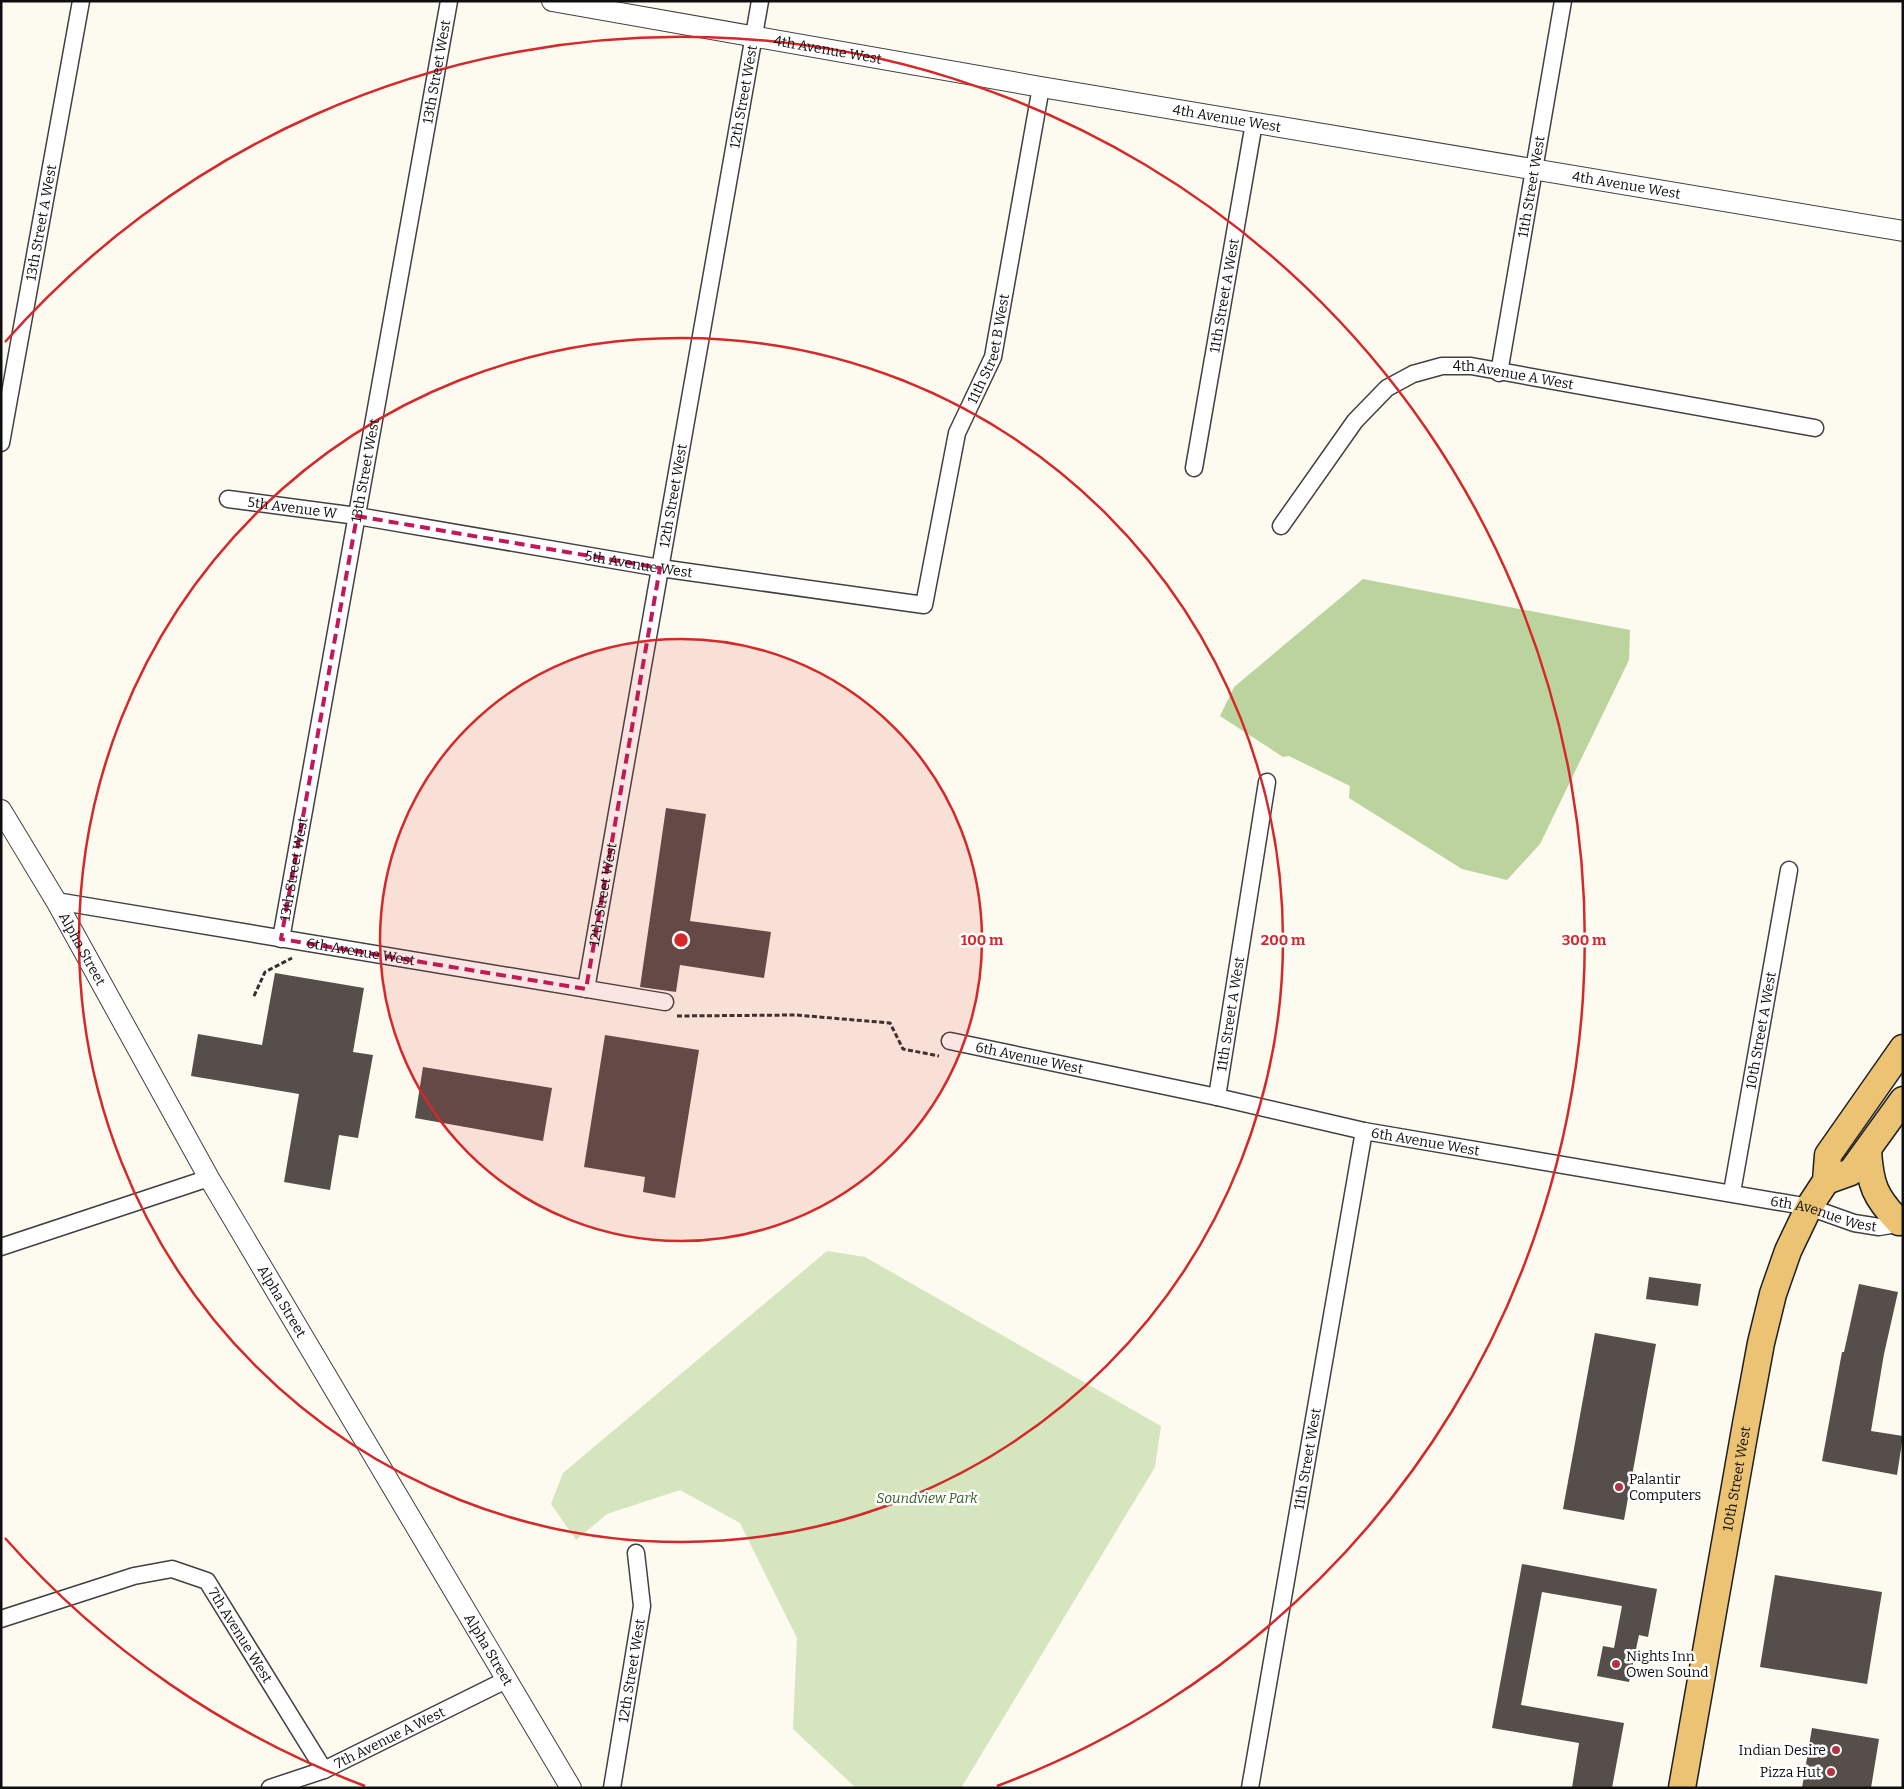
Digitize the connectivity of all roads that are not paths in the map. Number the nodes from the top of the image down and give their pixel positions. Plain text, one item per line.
1 (82, 1) edge
2 (449, 1) edge
3 (552, 1) edge
4 (760, 1) edge
5 (1563, 1) edge
6 (754, 38) junction
7 (1041, 87) junction
8 (1254, 123) junction
9 (1535, 170) junction
10 (1903, 231) edge
11 (1500, 373) junction
12 (1815, 428) dead end
13 (1, 443) edge
14 (1194, 468) dead end
15 (228, 500) dead end
16 (357, 516) junction
17 (1280, 526) dead end
18 (660, 568) junction
19 (924, 605) joint
20 (1267, 782) dead end
21 (1, 810) edge
22 (1790, 870) dead end
23 (56, 901) junction
24 (281, 939) junction
25 (586, 989) junction
26 (665, 1002) road end
27 (950, 1041) road end
28 (1903, 1048) edge
29 (1218, 1097) junction
30 (1903, 1100) edge
31 (1364, 1131) junction
32 (1868, 1150) junction
33 (209, 1178) junction
34 (1826, 1181) junction
35 (1732, 1192) junction
36 (1809, 1207) junction
37 (1901, 1223) edge
38 (1, 1247) edge
39 (636, 1553) dead end
40 (1, 1619) edge
41 (506, 1680) junction
42 (324, 1770) junction
43 (270, 1788) edge
44 (571, 1788) edge
45 (612, 1788) edge
46 (1250, 1788) edge
47 (1682, 1788) edge

1 - 13 street, 13th Street A West
2 - 16 street, 13th Street West
3 - 6 street, 4th Avenue West
4 - 6 street, 12th Street West
5 - 9 street, 11th Street West
6 - 7 street, 4th Avenue West
6 - 18 street, 12th Street West
7 - 8 street, 4th Avenue West
7 - 19 street, 11th Street B West
8 - 9 street, 4th Avenue West
8 - 14 street, 11th Street A West
9 - 10 street, 4th Avenue West
9 - 11 street, 11th Street West
11 - 12 street, 4th Avenue A West
11 - 17 street, 4th Avenue A West
15 - 16 street, 5th Avenue W
16 - 18 street, 5th Avenue West
16 - 24 street, 13th Street West
18 - 19 street, 5th Avenue West
18 - 25 street, 12th Street West
20 - 29 street, 11th Street A West
21 - 23 street, Alpha Street
22 - 35 street, 10th Street A West
23 - 24 street, 6th Avenue West
23 - 33 street, Alpha Street
24 - 25 street, 6th Avenue West
25 - 26 street, 6th Avenue West
27 - 29 street, 6th Avenue West
28 - 34 main road, 10th Street West
29 - 31 street, 6th Avenue West
30 - 32 main road
31 - 35 street, 6th Avenue West
31 - 46 street, 11th Street West
32 - 34 main road
32 - 37 main road
33 - 38 street
33 - 41 street, Alpha Street
34 - 36 main road, 10th Street West
35 - 36 street, 6th Avenue West
36 - 37 street, 6th Avenue West
36 - 47 main road, 10th Street West
39 - 45 street, 12th Street West
40 - 42 street, 7th Avenue West
41 - 42 street, 7th Avenue A West
41 - 44 street, Alpha Street
42 - 43 street, 7th Avenue A West

